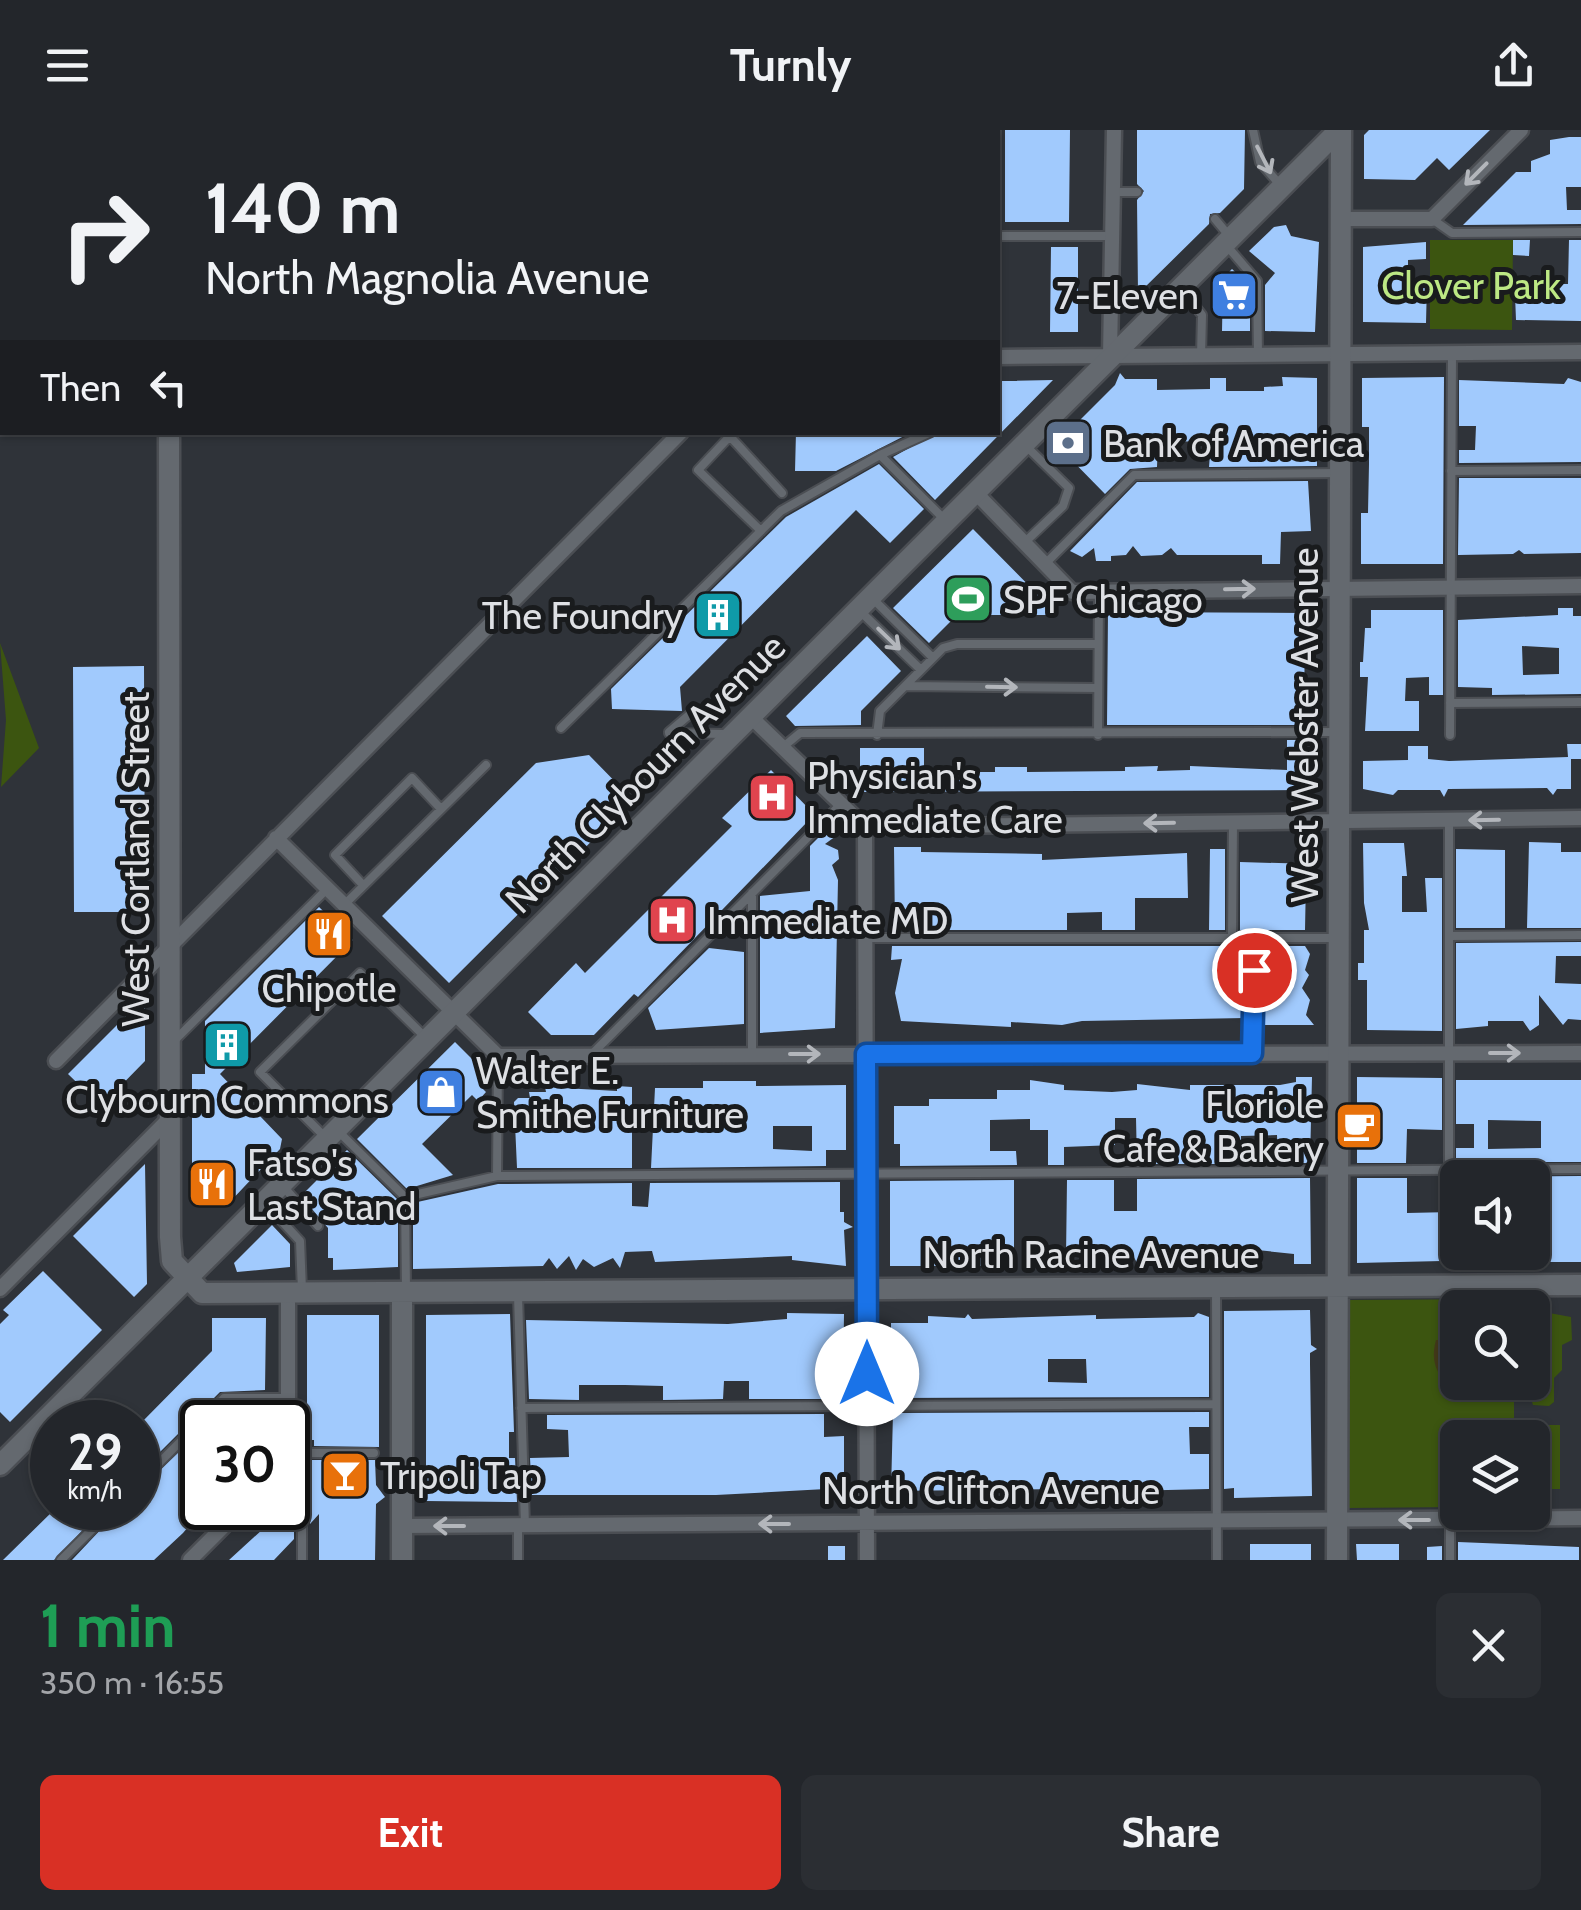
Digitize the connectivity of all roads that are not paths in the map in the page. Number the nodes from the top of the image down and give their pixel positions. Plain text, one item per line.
1 (1114, 130) edge
2 (1253, 130) edge
3 (1340, 130) edge
4 (1521, 130) edge
5 (1281, 186) junction
6 (1113, 192) junction
7 (1137, 192) dead end
8 (1214, 219) dead end
9 (1340, 219) junction
10 (1432, 219) junction
11 (1581, 232) edge
12 (1000, 236) edge
13 (1112, 236) junction
14 (1227, 240) junction
15 (1180, 287) junction
16 (1581, 352) edge
17 (1340, 354) junction
18 (1452, 354) junction
19 (1258, 355) junction
20 (1000, 356) edge
21 (1110, 356) junction
22 (1201, 356) junction
23 (169, 435) edge
24 (678, 435) edge
25 (727, 435) edge
26 (729, 435) edge
27 (924, 435) edge
28 (1022, 442) junction
29 (880, 454) junction
30 (1581, 470) edge
31 (1451, 471) junction
32 (1340, 473) junction
33 (974, 491) junction
34 (782, 492) dead end
35 (945, 520) junction
36 (761, 531) junction
37 (1024, 543) junction
38 (1045, 564) junction
39 (1581, 586) edge
40 (1339, 587) junction
41 (1451, 587) junction
42 (1099, 592) junction
43 (864, 603) junction
44 (1098, 644) junction
45 (933, 658) junction
46 (921, 670) junction
47 (906, 686) junction
48 (1098, 688) junction
49 (1581, 702) edge
50 (1450, 703) junction
51 (696, 708) dead end
52 (751, 716) junction
53 (562, 728) dead end
54 (1338, 732) junction
55 (878, 734) junction
56 (1450, 734) dead end
57 (733, 735) junction
58 (1098, 735) junction
59 (783, 748) junction
60 (486, 765) dead end
61 (841, 804) junction
62 (441, 809) junction
63 (1581, 818) edge
64 (1448, 820) junction
65 (1338, 821) junction
66 (1232, 822) junction
67 (865, 827) junction
68 (276, 838) junction
69 (363, 885) junction
70 (328, 889) junction
71 (752, 893) junction
72 (344, 905) junction
73 (1449, 936) junction
74 (1581, 936) edge
75 (865, 938) junction
76 (1232, 938) junction
77 (1254, 938) junction
78 (1338, 938) junction
79 (170, 943) junction
80 (454, 1012) junction
81 (427, 1040) junction
82 (170, 1046) junction
83 (1252, 1053) junction
84 (1337, 1053) junction
85 (1449, 1053) junction
86 (1581, 1053) edge
87 (752, 1054) junction
88 (866, 1054) junction
89 (591, 1055) junction
90 (498, 1056) junction
91 (56, 1061) dead end
92 (169, 1119) junction
93 (332, 1134) junction
94 (1449, 1160) edge
95 (1550, 1169) edge
96 (1581, 1169) edge
97 (1337, 1170) junction
98 (1440, 1170) edge
99 (866, 1174) junction
100 (496, 1176) junction
101 (282, 1184) junction
102 (405, 1197) junction
103 (264, 1202) junction
104 (318, 1226) dead end
105 (188, 1279) junction
106 (1581, 1285) edge
107 (1336, 1287) junction
108 (1216, 1288) junction
109 (0, 1289) edge
110 (866, 1291) junction
111 (518, 1294) junction
112 (295, 1295) junction
113 (404, 1295) junction
114 (288, 1398) joint
115 (1216, 1404) junction
116 (867, 1406) junction
117 (521, 1408) junction
118 (310, 1452) edge
119 (374, 1453) dead end
120 (3, 1455) edge
121 (160, 1462) edge
122 (1550, 1518) edge
123 (1581, 1518) edge
124 (1440, 1519) edge
125 (1337, 1520) junction
126 (1217, 1521) junction
127 (867, 1524) junction
128 (402, 1526) junction
129 (522, 1526) junction
130 (92, 1530) edge
131 (220, 1530) edge
132 (302, 1530) edge
133 (1450, 1530) edge
134 (61, 1560) edge
135 (190, 1560) edge
136 (302, 1560) edge
137 (402, 1560) edge
138 (518, 1560) edge
139 (868, 1560) edge
140 (1217, 1560) edge
141 (1337, 1560) edge
142 (1450, 1560) edge

1 - 6 street
2 -> 5 lane
3 - 5 main road, North Clybourn Avenue
3 - 9 main road, West Webster Avenue
4 -> 10 street
5 - 14 main road, North Clybourn Avenue
6 - 7 lane
6 - 13 street
8 - 14 lane
9 - 10 street
9 - 17 main road, West Webster Avenue
10 - 11 lane
12 - 13 lane
13 - 21 street
14 - 15 main road, North Clybourn Avenue
14 - 19 lane
15 - 21 main road, North Clybourn Avenue
15 - 22 lane
16 - 18 street
17 - 18 street
17 - 19 street
17 - 32 main road, West Webster Avenue
18 - 31 lane
19 - 22 street
20 - 21 street
21 - 22 street
21 - 28 main road, North Clybourn Avenue
23 - 79 main road, West Cortland Street
24 - 68 street
25 - 36 lane
26 - 34 lane
27 - 29 lane
28 - 33 main road, North Clybourn Avenue
28 - 37 lane
29 - 35 lane
29 - 36 lane
30 - 31 lane
31 - 41 lane
32 - 38 lane
32 - 40 main road, West Webster Avenue
33 - 35 main road, North Clybourn Avenue
33 - 37 street
35 - 43 main road, North Clybourn Avenue
36 - 53 lane
37 - 38 street
38 - 42 street
39 - 41 street
40 - 41 street
42 -> 40 street
40 - 54 main road, West Webster Avenue
41 - 50 lane
42 - 44 lane
43 - 45 lane
43 -> 46 lane
43 - 52 main road, North Clybourn Avenue
44 - 45 lane
44 - 48 lane
45 - 46 lane
46 - 47 lane
47 -> 48 lane
47 - 55 lane
48 - 58 lane
49 - 50 lane
50 - 56 lane
51 - 57 lane
52 - 57 main road, North Clybourn Avenue
52 - 59 street
54 - 58 lane
54 - 65 main road, West Webster Avenue
55 - 58 lane
55 - 59 lane
57 - 80 main road, North Clybourn Avenue
59 - 61 street
60 - 62 lane
61 - 67 street
61 - 71 lane
62 - 69 lane
62 - 69 lane
63 -> 64 street
64 - 65 street
64 - 73 lane
65 - 66 street
65 - 78 main road, West Webster Avenue
66 -> 67 street
66 - 76 lane
67 - 75 street
68 - 70 street
68 - 79 street
69 - 72 lane
70 - 72 street
70 - 82 lane
71 - 87 lane
71 - 89 lane
72 - 80 street
73 - 74 lane
73 - 85 lane
75 - 76 lane
75 - 88 street
76 - 77 lane
77 - 78 lane
77 - 83 lane
78 - 84 main road, West Webster Avenue
79 - 82 main road, West Cortland Street
79 - 91 street
80 - 81 main road, North Clybourn Avenue
80 - 90 street
81 - 93 main road, North Clybourn Avenue
81 - 93 lane
82 - 92 main road, West Cortland Street
83 - 84 street
83 - 88 street
84 - 85 street
84 - 97 main road, West Webster Avenue
85 -> 86 street
85 - 94 lane
87 -> 88 street
87 - 89 street
88 - 99 street
89 - 90 street
90 - 100 lane
92 - 105 main road, West Cortland Street
92 - 109 street
93 - 101 main road, North Clybourn Avenue
93 - 102 lane
95 - 96 lane
97 - 98 lane
97 - 99 lane
97 - 107 main road, West Webster Avenue
99 - 100 lane
99 - 110 street
100 - 102 lane
101 - 103 main road, North Clybourn Avenue
101 - 104 lane
102 - 113 lane
103 - 105 main road, North Clybourn Avenue
103 - 112 lane
105 - 112 main road, North Racine Avenue
105 - 120 main road, North Clybourn Avenue
106 - 107 main road, North Racine Avenue
107 - 108 main road, North Racine Avenue
107 - 125 main road, West Webster Avenue
108 - 110 main road, North Racine Avenue
108 - 115 lane
110 - 111 main road, North Racine Avenue
110 - 116 street
111 - 113 main road, North Racine Avenue
111 - 117 lane
112 - 113 main road, North Racine Avenue
112 - 114 street
113 - 128 main road
114 - 121 lane
115 - 116 lane
115 - 126 lane
116 - 117 lane
116 - 127 street
117 - 129 lane
118 - 119 lane
122 - 123 street, North Clifton Avenue
124 -> 125 street, North Clifton Avenue
125 - 126 street, North Clifton Avenue
125 - 141 main road, West Webster Avenue
126 - 127 street, North Clifton Avenue
126 - 140 lane
127 -> 129 street, North Clifton Avenue
127 - 139 street
129 -> 128 street, North Clifton Avenue
128 - 137 main road
129 - 138 lane
130 - 134 lane
131 - 135 street
132 - 136 lane
133 - 142 lane

